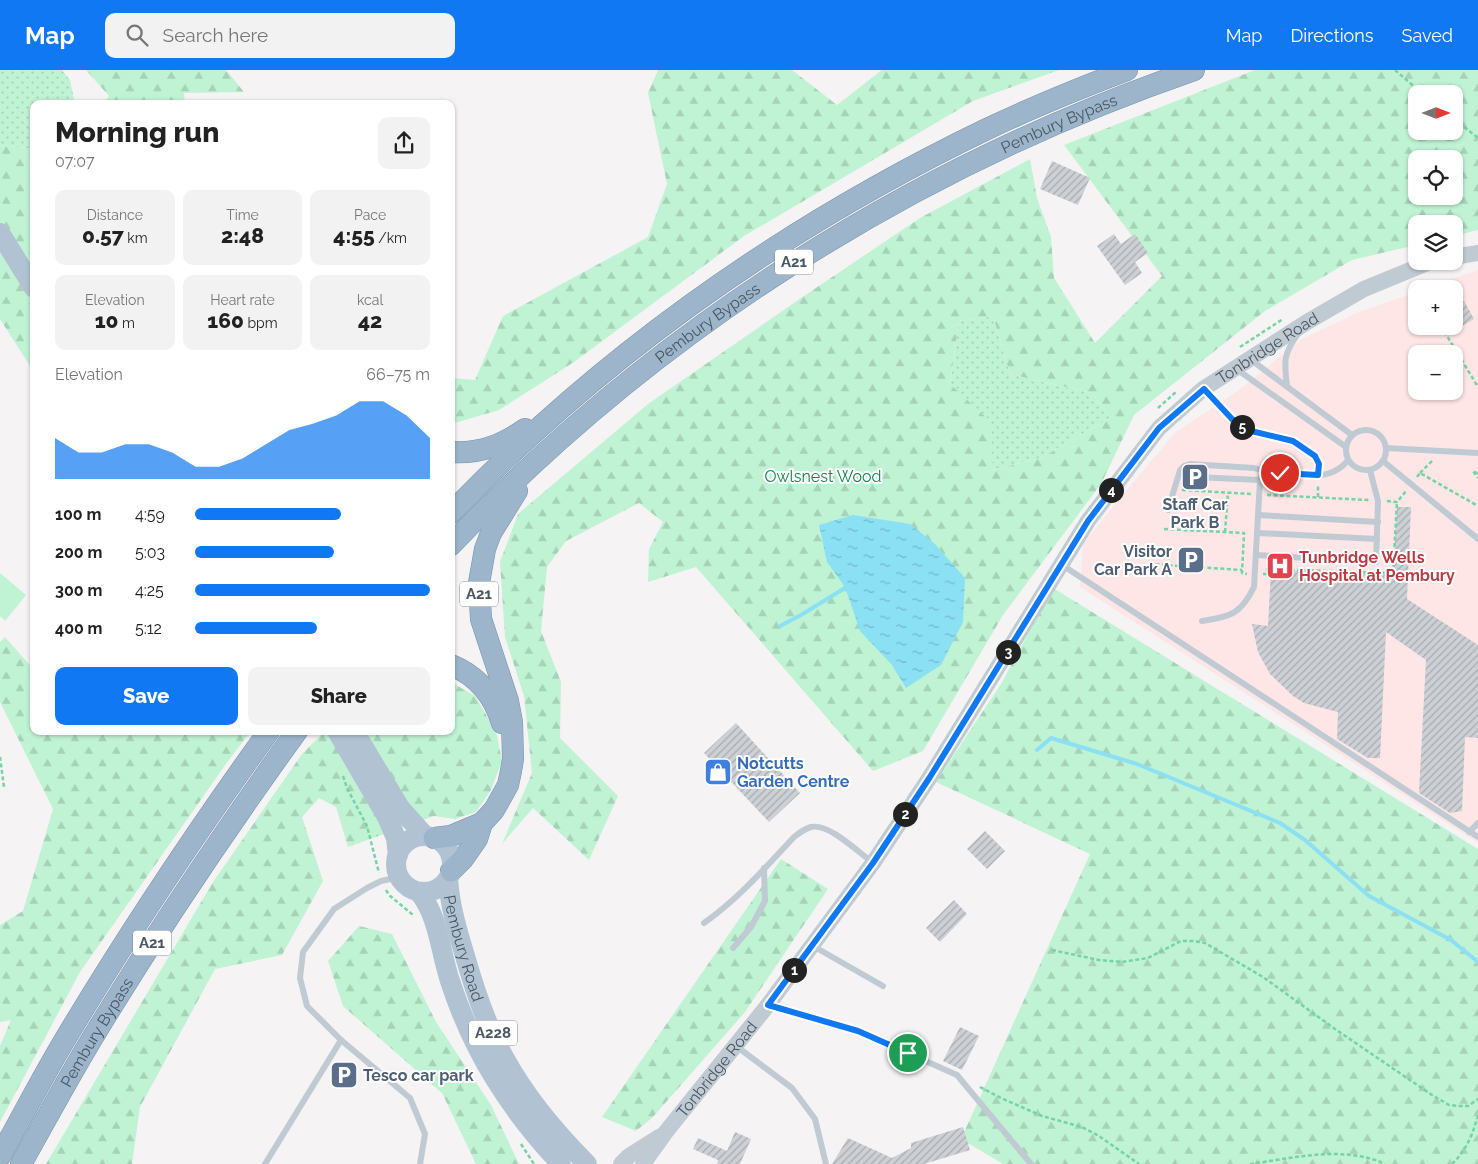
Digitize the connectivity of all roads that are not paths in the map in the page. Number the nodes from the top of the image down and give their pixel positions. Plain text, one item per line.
1 (1127, 70) edge
2 (1194, 70) edge
3 (0, 233) edge
4 (1478, 253) edge
5 (1463, 256) edge
6 (1411, 270) edge
7 (30, 282) edge
8 (1307, 322) junction
9 (1249, 358) junction
10 (1235, 368) junction
11 (1287, 386) junction
12 (557, 412) junction
13 (1352, 435) junction
14 (1346, 447) junction
15 (1386, 448) junction
16 (455, 452) edge
17 (1478, 453) edge
18 (540, 458) junction
19 (1348, 460) junction
20 (1383, 461) junction
21 (1370, 470) junction
22 (1263, 471) junction
23 (1195, 477) dead end
24 (1260, 480) junction
25 (455, 509) edge
26 (1168, 510) dead end
27 (1258, 515) junction
28 (1378, 522) junction
29 (1258, 533) junction
30 (1377, 539) junction
31 (1478, 539) edge
32 (455, 541) edge
33 (1257, 555) junction
34 (1061, 564) junction
35 (1202, 622) dead end
36 (455, 667) edge
37 (266, 735) edge
38 (294, 735) edge
39 (347, 735) edge
40 (348, 735) edge
41 (511, 741) junction
42 (482, 823) junction
43 (1478, 823) edge
44 (1469, 832) junction
45 (429, 837) junction
46 (1478, 837) edge
47 (398, 855) junction
48 (873, 863) junction
49 (764, 868) junction
50 (450, 875) junction
51 (400, 877) junction
52 (419, 892) junction
53 (704, 923) dead end
54 (812, 946) junction
55 (733, 948) dead end
56 (883, 986) dead end
57 (768, 1005) junction
58 (341, 1040) junction
59 (736, 1046) junction
60 (665, 1133) junction
61 (0, 1156) edge
62 (21, 1164) edge
63 (266, 1164) edge
64 (420, 1164) edge
65 (561, 1164) edge
66 (587, 1164) edge
67 (621, 1164) edge
68 (643, 1164) edge
69 (826, 1164) edge
70 (1031, 1164) edge

1 - 12 highway, Pembury Bypass / A21
2 - 18 highway, Pembury Bypass / A21
3 - 7 main road
4 - 5 street
6 - 8 street, Tonbridge Road
8 - 9 street, Tonbridge Road
8 - 11 lane
9 - 10 street, Tonbridge Road
9 - 11 lane
10 - 14 lane
10 - 34 street, Tonbridge Road
11 - 13 lane
12 - 16 highway, A21
12 - 25 highway, Pembury Bypass / A21
13 - 14 lane
13 - 15 lane
14 - 19 lane
15 - 17 lane
15 - 20 lane
18 - 32 highway, Pembury Bypass / A21
18 - 41 highway, A21
19 - 21 lane
19 - 22 lane
20 - 21 lane
20 - 31 lane
21 - 28 lane
22 - 24 lane
22 - 26 lane
23 - 24 lane
24 - 27 lane
27 - 28 lane
27 - 29 lane
28 - 30 lane
29 - 30 lane
29 - 33 lane
30 - 33 lane
33 - 35 lane
34 - 44 lane
34 - 48 street, Tonbridge Road
36 - 41 highway, A21
37 - 61 highway, Pembury Bypass / A21
38 - 62 highway, Pembury Bypass / A21
39 - 47 main road
40 - 45 main road
41 - 42 highway, A21
42 - 45 highway, A21
42 - 50 highway, A21
43 - 44 lane
44 - 46 lane
45 - 47 main road
45 - 50 main road
47 - 51 main road
48 - 49 lane
48 - 54 street, Tonbridge Road
49 - 53 lane
49 - 55 lane
50 - 52 main road
50 - 66 main road, Pembury Road / A228
51 - 52 main road
51 - 58 lane
52 - 65 main road, Pembury Road / A228
54 - 56 lane
54 - 57 street, Tonbridge Road
57 - 59 street, Tonbridge Road
57 - 70 lane
58 - 63 lane
58 - 64 lane
59 - 60 street, Tonbridge Road
59 - 69 lane
60 - 67 street, Tonbridge Road
60 - 68 street, Tonbridge Road

